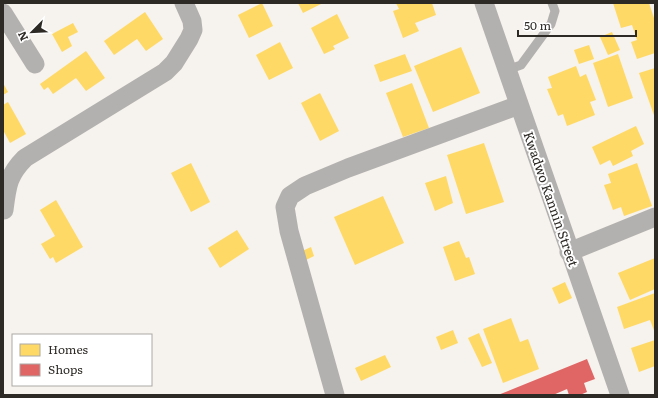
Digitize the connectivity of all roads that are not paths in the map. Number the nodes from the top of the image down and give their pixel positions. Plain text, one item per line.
1 (184, 3) edge
2 (484, 3) edge
3 (552, 3) edge
4 (3, 12) edge
5 (35, 64) dead end
6 (507, 70) junction
7 (519, 105) junction
8 (4, 210) dead end
9 (655, 217) edge
10 (570, 252) junction
11 (335, 395) edge
12 (620, 395) edge

1 - 8 street
2 - 6 street, Kwadwo Kannin Street
3 - 6 lane
4 - 5 street
6 - 7 street, Kwadwo Kannin Street
7 - 10 street, Kwadwo Kannin Street
7 - 11 street
9 - 10 street
10 - 12 street, Kwadwo Kannin Street

